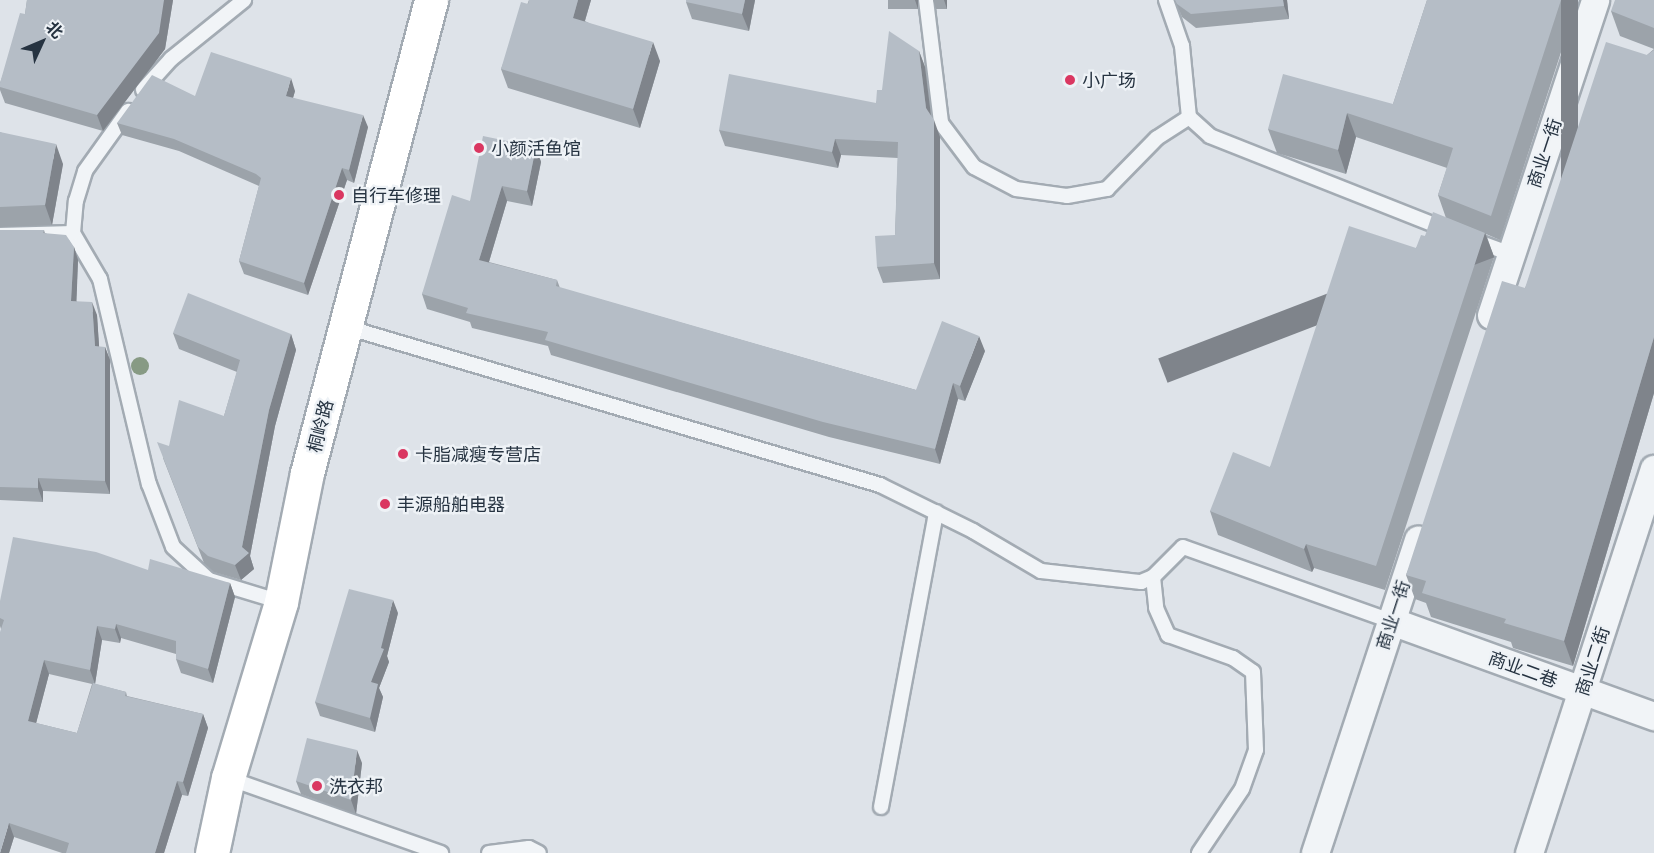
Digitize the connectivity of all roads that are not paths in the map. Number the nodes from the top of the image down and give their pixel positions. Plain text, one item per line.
1 (244, 0) edge
2 (431, 0) edge
3 (926, 0) edge
4 (1166, 0) edge
5 (1594, 0) edge
6 (1190, 117) junction
7 (73, 233) junction
8 (0, 235) edge
9 (1511, 254) junction
10 (345, 327) junction
11 (1484, 339) edge
12 (1654, 469) edge
13 (936, 512) junction
14 (1425, 520) edge
15 (1153, 577) junction
16 (281, 603) junction
17 (1391, 621) junction
18 (1582, 690) junction
19 (1654, 716) edge
20 (228, 778) junction
21 (881, 807) dead end
22 (212, 853) edge
23 (441, 853) edge
24 (489, 853) edge
25 (539, 853) edge
26 (1199, 853) edge
27 (1315, 853) edge
28 (1529, 853) edge

1 - 7 lane
2 - 10 main road, 桐岭路
3 - 6 lane
4 - 6 lane
5 - 9 street, 商业一街
6 - 9 lane
7 - 8 lane
7 - 16 lane
9 - 11 street, 商业一街
10 - 13 lane
10 - 16 main road, 桐岭路
12 - 18 street, 商业二街
13 - 15 lane
13 - 21 lane
14 - 17 street, 商业一街
15 - 17 lane
15 - 26 lane
16 - 20 main road, 桐岭路
17 - 18 street, 商业二巷
17 - 27 street, 商业一街
18 - 19 street, 商业二巷
18 - 28 street, 商业二街
20 - 22 main road, 桐岭路
20 - 23 lane
24 - 25 lane

